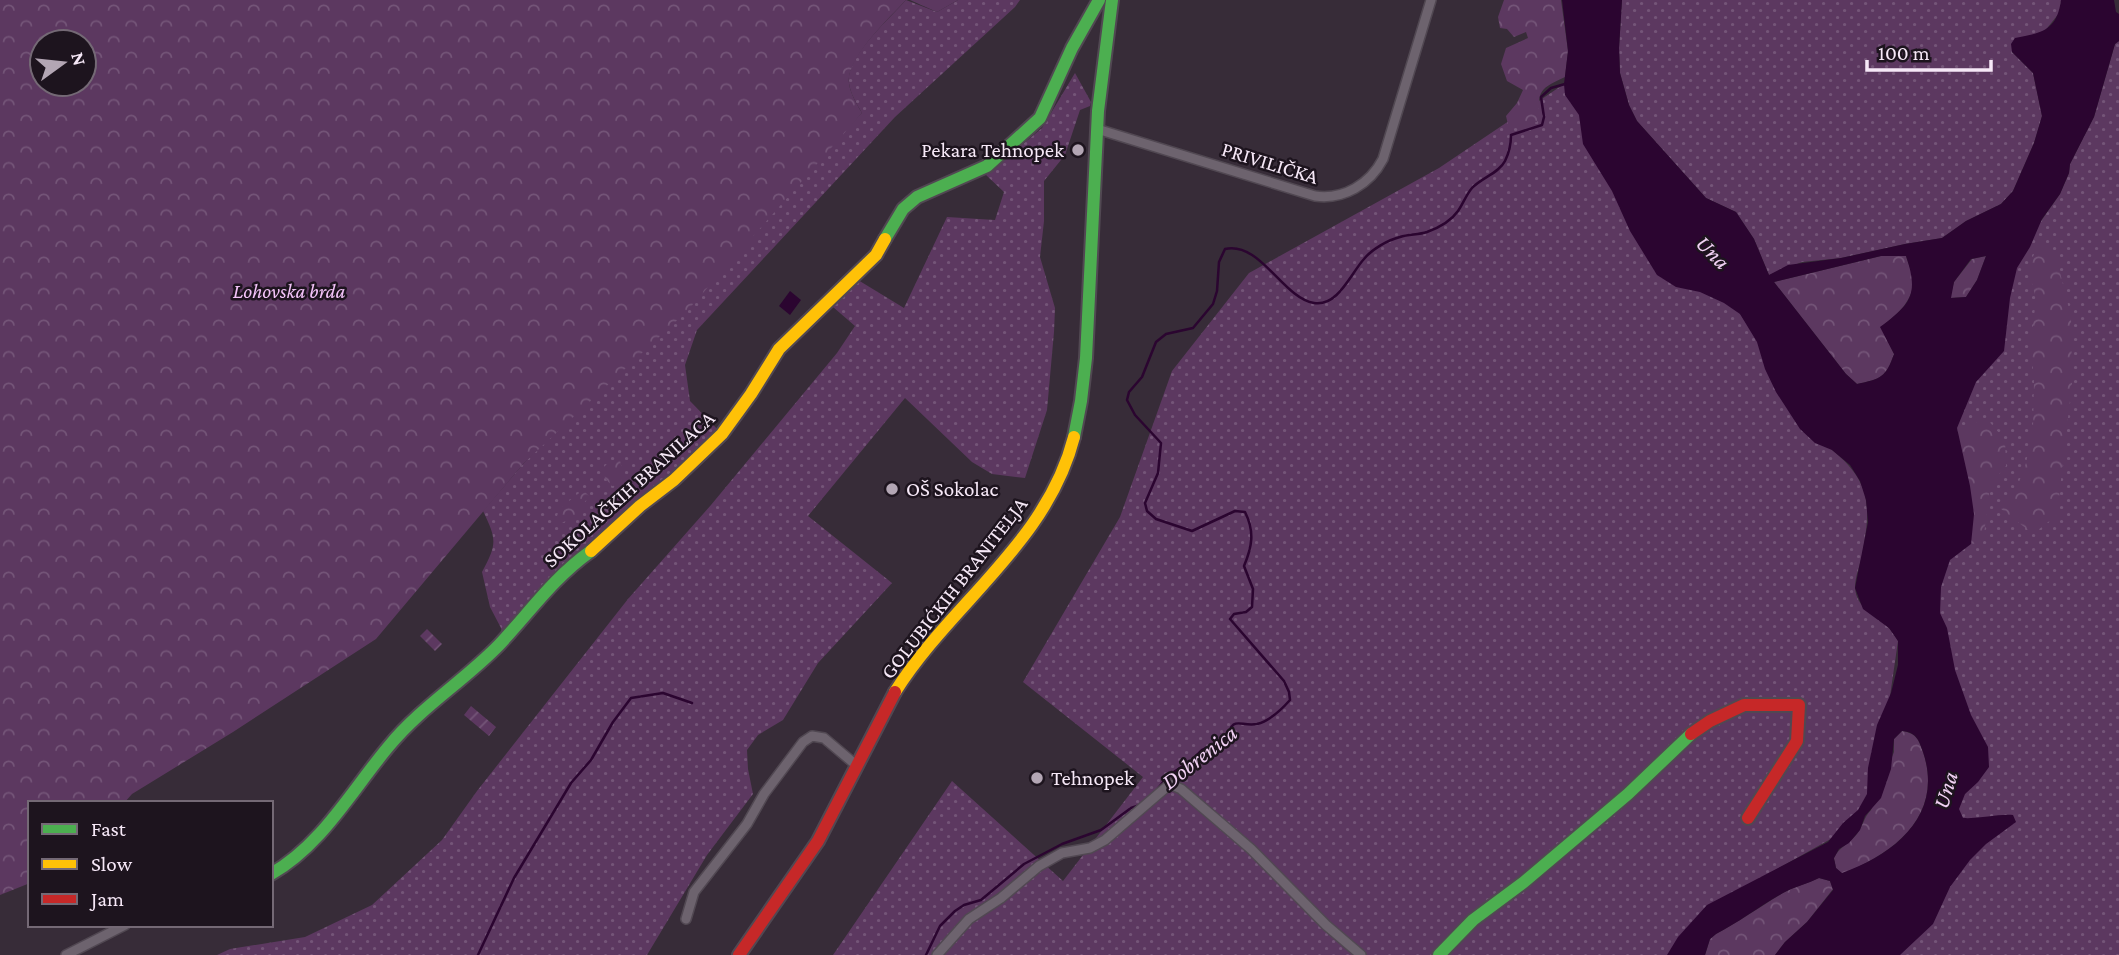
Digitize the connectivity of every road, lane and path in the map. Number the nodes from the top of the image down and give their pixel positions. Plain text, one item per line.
1 (1099, 0) edge
2 (1112, 0) edge
3 (1431, 0) edge
4 (1097, 129) junction
5 (856, 765) junction
6 (1748, 818) dead end
7 (273, 873) edge
8 (686, 919) dead end
9 (121, 927) edge
10 (66, 955) edge
11 (739, 955) edge
12 (937, 955) edge
13 (1361, 955) edge
14 (1439, 955) edge

1 - 7 street, SOKOLAČKIH BRANILACA
2 - 4 street, GOLUBIĆKIH BRANITELJA
3 - 4 street, PRIVILIČKA
4 - 5 street, GOLUBIĆKIH BRANITELJA
5 - 8 street
5 - 11 street, GOLUBIĆKIH BRANITELJA
6 - 14 street
9 - 10 street
12 - 13 street

